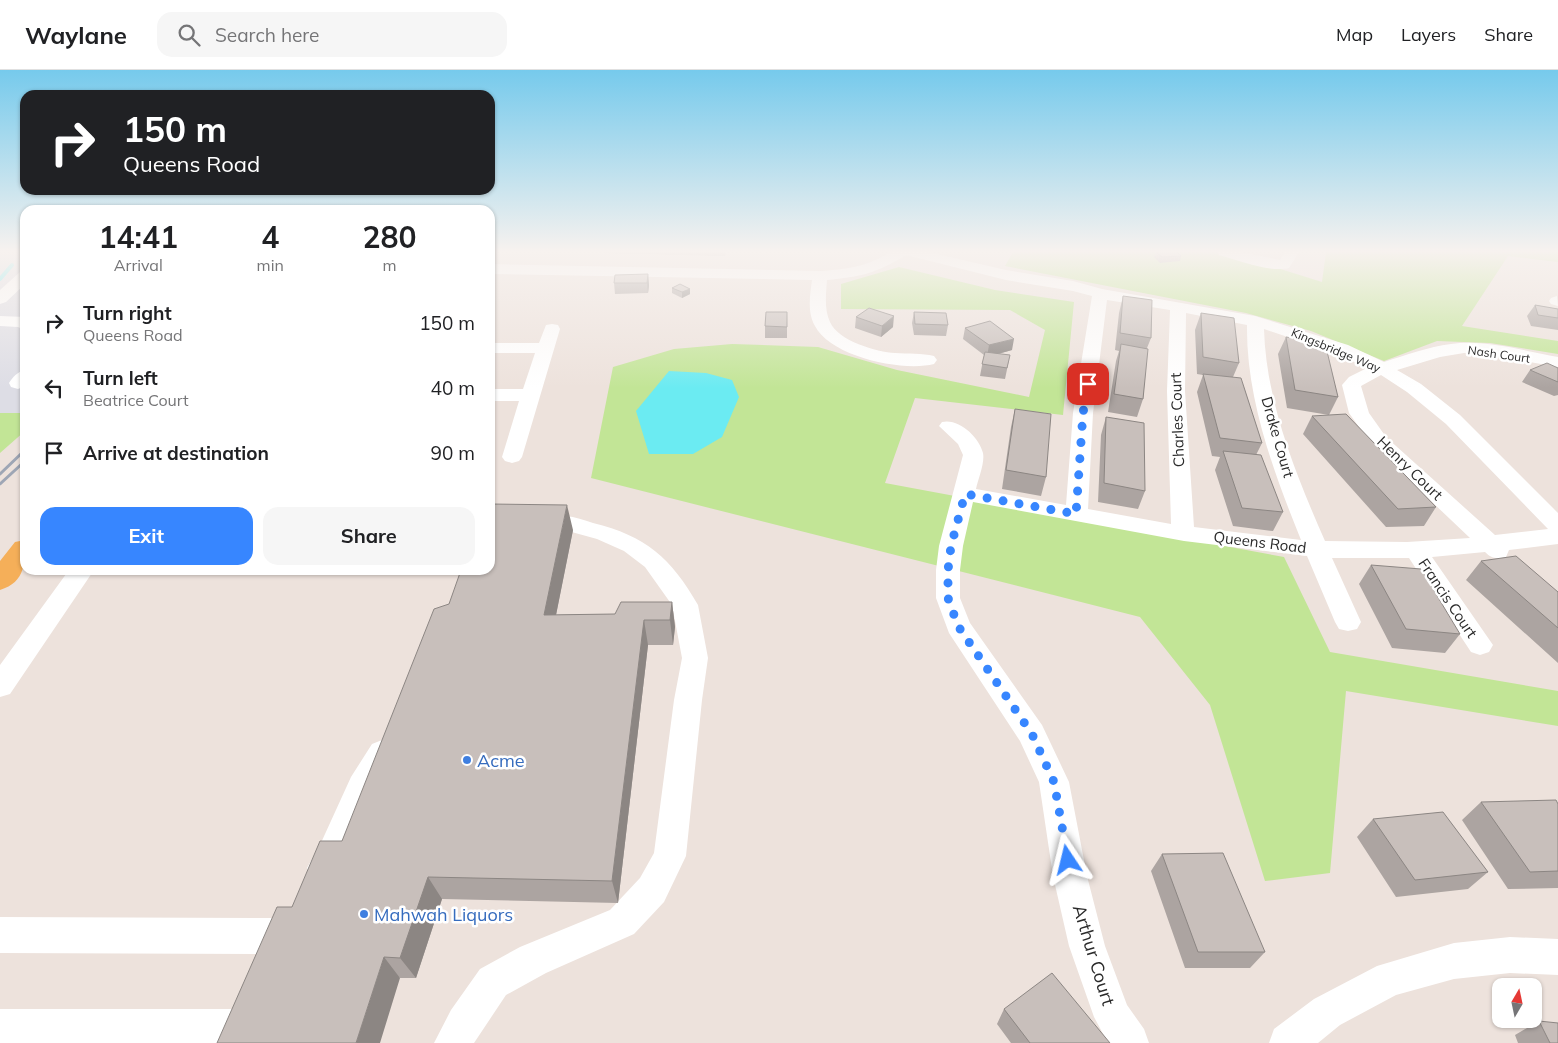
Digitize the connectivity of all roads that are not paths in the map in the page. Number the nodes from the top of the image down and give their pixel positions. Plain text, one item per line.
1 (818, 297) edge
2 (1100, 297) edge
3 (1122, 297) edge
4 (1178, 306) junction
5 (0, 321) edge
6 (1255, 321) junction
7 (20, 323) edge
8 (552, 329) dead end
9 (495, 348) edge
10 (546, 348) junction
11 (928, 360) dead end
12 (1558, 362) edge
13 (1382, 369) junction
14 (495, 395) edge
15 (530, 395) junction
16 (949, 426) dead end
17 (512, 457) dead end
18 (965, 494) junction
19 (1076, 514) junction
20 (495, 518) edge
21 (1558, 526) edge
22 (1183, 533) junction
23 (1558, 536) edge
24 (1490, 544) junction
25 (1316, 549) junction
26 (1416, 551) junction
27 (20, 557) edge
28 (1513, 564) edge
29 (9, 575) edge
30 (79, 575) edge
31 (1348, 622) dead end
32 (1480, 645) dead end
33 (0, 686) edge
34 (397, 727) edge
35 (0, 935) edge
36 (1558, 957) edge
37 (242, 1024) edge
38 (0, 1028) edge
39 (453, 1043) edge
40 (1130, 1043) edge
41 (1288, 1043) edge

1 - 11 street
2 - 19 street
3 - 4 street, Kingsbridge Way
4 - 6 street, Kingsbridge Way
4 - 22 street, Charles Court
5 - 7 street
6 - 13 street, Kingsbridge Way
6 - 25 street, Drake Court
8 - 10 street
9 - 10 street
10 - 15 street
12 - 13 street, Nash Court
13 - 21 street, Kingsbridge Way
13 - 24 street, Henry Court
14 - 15 street
15 - 17 street
16 - 18 street, Arthur Court
18 - 19 street, Queens Road
18 - 40 street, Arthur Court
19 - 22 street, Queens Road
20 - 39 street
22 - 25 street, Queens Road
23 - 24 street, Queens Road
24 - 26 street, Queens Road
24 - 28 street
25 - 26 street, Queens Road
25 - 31 street, Drake Court
26 - 32 street, Francis Court
27 - 29 main road
30 - 33 street
34 - 35 street
36 - 41 street
37 - 38 street

